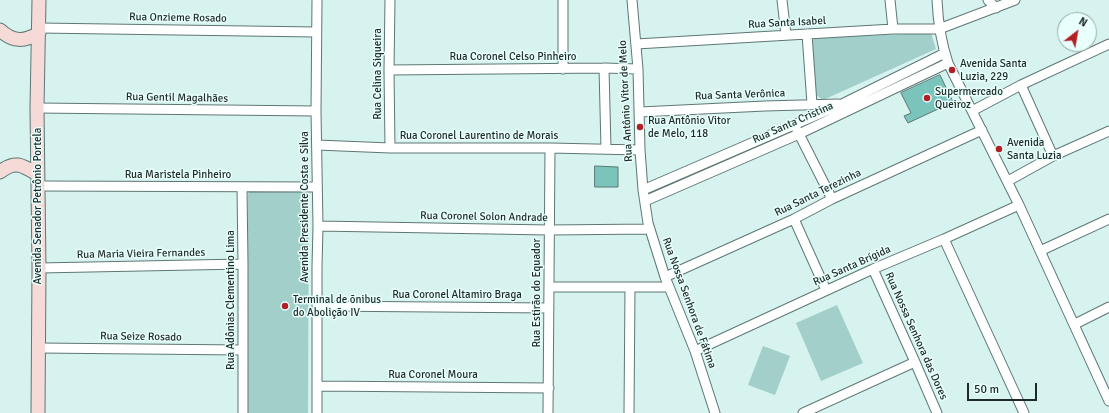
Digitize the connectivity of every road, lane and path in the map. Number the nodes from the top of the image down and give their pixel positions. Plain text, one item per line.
1 (39, 0) edge
2 (317, 0) edge
3 (390, 0) edge
4 (563, 0) edge
5 (632, 0) edge
6 (782, 0) edge
7 (890, 0) edge
8 (937, 0) edge
9 (988, 0) edge
10 (1015, 0) edge
11 (996, 8) junction
12 (893, 29) junction
13 (939, 29) junction
14 (0, 30) edge
15 (39, 31) junction
16 (316, 32) junction
17 (807, 34) junction
18 (786, 35) junction
19 (636, 44) junction
20 (1109, 44) edge
21 (945, 53) junction
22 (948, 63) junction
23 (604, 68) junction
24 (563, 69) junction
25 (638, 69) junction
26 (389, 70) junction
27 (1021, 85) junction
28 (812, 104) junction
29 (842, 104) junction
30 (37, 108) junction
31 (316, 111) junction
32 (972, 111) junction
33 (640, 112) junction
34 (795, 125) junction
35 (982, 130) junction
36 (1109, 131) edge
37 (800, 134) junction
38 (317, 145) junction
39 (390, 148) junction
40 (550, 148) junction
41 (606, 149) junction
42 (640, 150) junction
43 (1053, 156) junction
44 (0, 172) edge
45 (38, 180) junction
46 (1008, 182) junction
47 (242, 187) junction
48 (317, 187) junction
49 (643, 190) junction
50 (832, 199) junction
51 (645, 201) junction
52 (1019, 205) junction
53 (794, 219) junction
54 (1109, 219) edge
55 (318, 226) junction
56 (650, 229) junction
57 (549, 230) junction
58 (944, 239) junction
59 (1040, 251) junction
60 (243, 264) junction
61 (39, 268) junction
62 (872, 269) junction
63 (665, 277) junction
64 (549, 287) junction
65 (630, 287) junction
66 (668, 287) junction
67 (826, 290) junction
68 (317, 306) junction
69 (1109, 307) edge
70 (549, 308) junction
71 (1074, 324) junction
72 (38, 348) junction
73 (243, 350) junction
74 (695, 351) junction
75 (915, 362) junction
76 (317, 386) junction
77 (549, 388) junction
78 (1109, 401) edge
79 (38, 413) edge
80 (243, 413) edge
81 (317, 413) edge
82 (548, 413) edge
83 (629, 413) edge
84 (714, 413) edge
85 (803, 413) edge
86 (937, 413) edge
87 (1024, 413) edge

1 - 15 street, Avenida Senador Petrônio Portela
2 - 16 street, Avenida Presidente Costa e Silva
3 - 26 street, Rua Celina Siqueira
4 - 24 street
5 - 19 street, Rua Antônio Vitor de Melo
6 - 18 street
7 - 12 street
8 - 13 street
9 - 11 street
10 - 11 street
11 - 13 street
12 - 13 street, Rua Santa Isabel
12 - 17 street, Rua Santa Isabel
13 - 21 street
14 - 15 street
15 - 16 street, Rua Onzieme Rosado
15 - 30 street, Avenida Senador Petrônio Portela
16 - 31 street, Avenida Presidente Costa e Silva
17 - 18 street, Rua Santa Isabel
17 - 28 street
18 - 19 street, Rua Santa Isabel
19 - 25 street, Rua Antônio Vitor de Melo
20 - 27 street
21 - 22 street
21 - 29 street, Rua Santa Cristina
22 - 32 street
22 - 37 street, Rua Santa Cristina
23 - 24 street, Rua Coronel Celso Pinheiro
23 - 25 street, Rua Coronel Celso Pinheiro
23 - 41 street
24 - 26 street, Rua Coronel Celso Pinheiro
25 - 33 street, Rua Antônio Vitor de Melo
26 - 39 street, Rua Celina Siqueira
27 - 32 street
27 - 43 street
28 - 29 street, Rua Santa Verônica
28 - 33 street, Rua Santa Verônica
29 - 34 street, Rua Santa Cristina
30 - 31 street, Rua Gentil Magalhães
30 - 45 street, Avenida Senador Petrônio Portela
31 - 38 street, Avenida Presidente Costa e Silva
32 - 35 street
33 - 42 street, Rua Antônio Vitor de Melo
34 - 37 street
34 - 49 street, Rua Santa Cristina
35 - 46 street
35 - 50 street, Rua Santa Terezinha
36 - 43 street
37 - 50 street
37 - 51 street, Rua Santa Cristina
38 - 39 street, Rua Coronel Laurentino de Morais
38 - 48 street, Avenida Presidente Costa e Silva
39 - 40 street, Rua Coronel Laurentino de Morais
40 - 41 street, Rua Coronel Laurentino de Morais
40 - 57 street, Rua Estirão do Equador
41 - 42 street, Rua Coronel Laurentino de Morais
42 - 49 street, Rua Antônio Vitor de Melo
43 - 46 street
44 - 45 street
45 - 47 street, Rua Maristela Pinheiro
45 - 61 street, Avenida Senador Petrônio Portela
46 - 52 street
47 - 48 street, Rua Maristela Pinheiro
47 - 60 street, Rua Adônias Clementino Lima
48 - 55 street, Avenida Presidente Costa e Silva
49 - 51 street, Rua Antônio Vitor de Melo
50 - 53 street, Rua Santa Terezinha
51 - 56 street, Rua Nossa Senhora de Fátima
52 - 58 street, Rua Santa Brígida
52 - 59 street
53 - 63 street, Rua Santa Terezinha
53 - 67 street
54 - 59 street
55 - 57 street, Rua Coronel Solon Andrade
55 - 68 street, Avenida Presidente Costa e Silva
56 - 57 street, Rua Coronel Solon Andrade
56 - 63 street, Rua Nossa Senhora de Fátima
57 - 64 street, Rua Estirão do Equador
58 - 62 street, Rua Santa Brígida
58 - 87 street
59 - 71 street
60 - 61 street, Rua Maria Vieira Fernandes
60 - 73 street, Rua Adônias Clementino Lima
61 - 72 street, Avenida Senador Petrônio Portela
62 - 67 street, Rua Santa Brígida
62 - 75 street, Rua Nossa Senhora das Dores
63 - 66 street, Rua Nossa Senhora de Fátima
64 - 65 street
64 - 70 street, Rua Estirão do Equador
65 - 66 street
65 - 83 street
66 - 74 street, Rua Nossa Senhora de Fátima
67 - 74 street, Rua Santa Brígida
68 - 70 street, Rua Coronel Altamiro Braga
68 - 76 street, Avenida Presidente Costa e Silva
69 - 71 street
70 - 77 street, Rua Estirão do Equador
71 - 78 street
72 - 73 street, Rua Seize Rosado
72 - 79 street, Avenida Senador Petrônio Portela
73 - 80 street, Rua Adônias Clementino Lima
74 - 84 street, Rua Nossa Senhora de Fátima
75 - 85 street
75 - 86 street, Rua Nossa Senhora das Dores
76 - 77 street, Rua Coronel Moura
76 - 81 street, Avenida Presidente Costa e Silva
77 - 82 street, Rua Estirão do Equador

